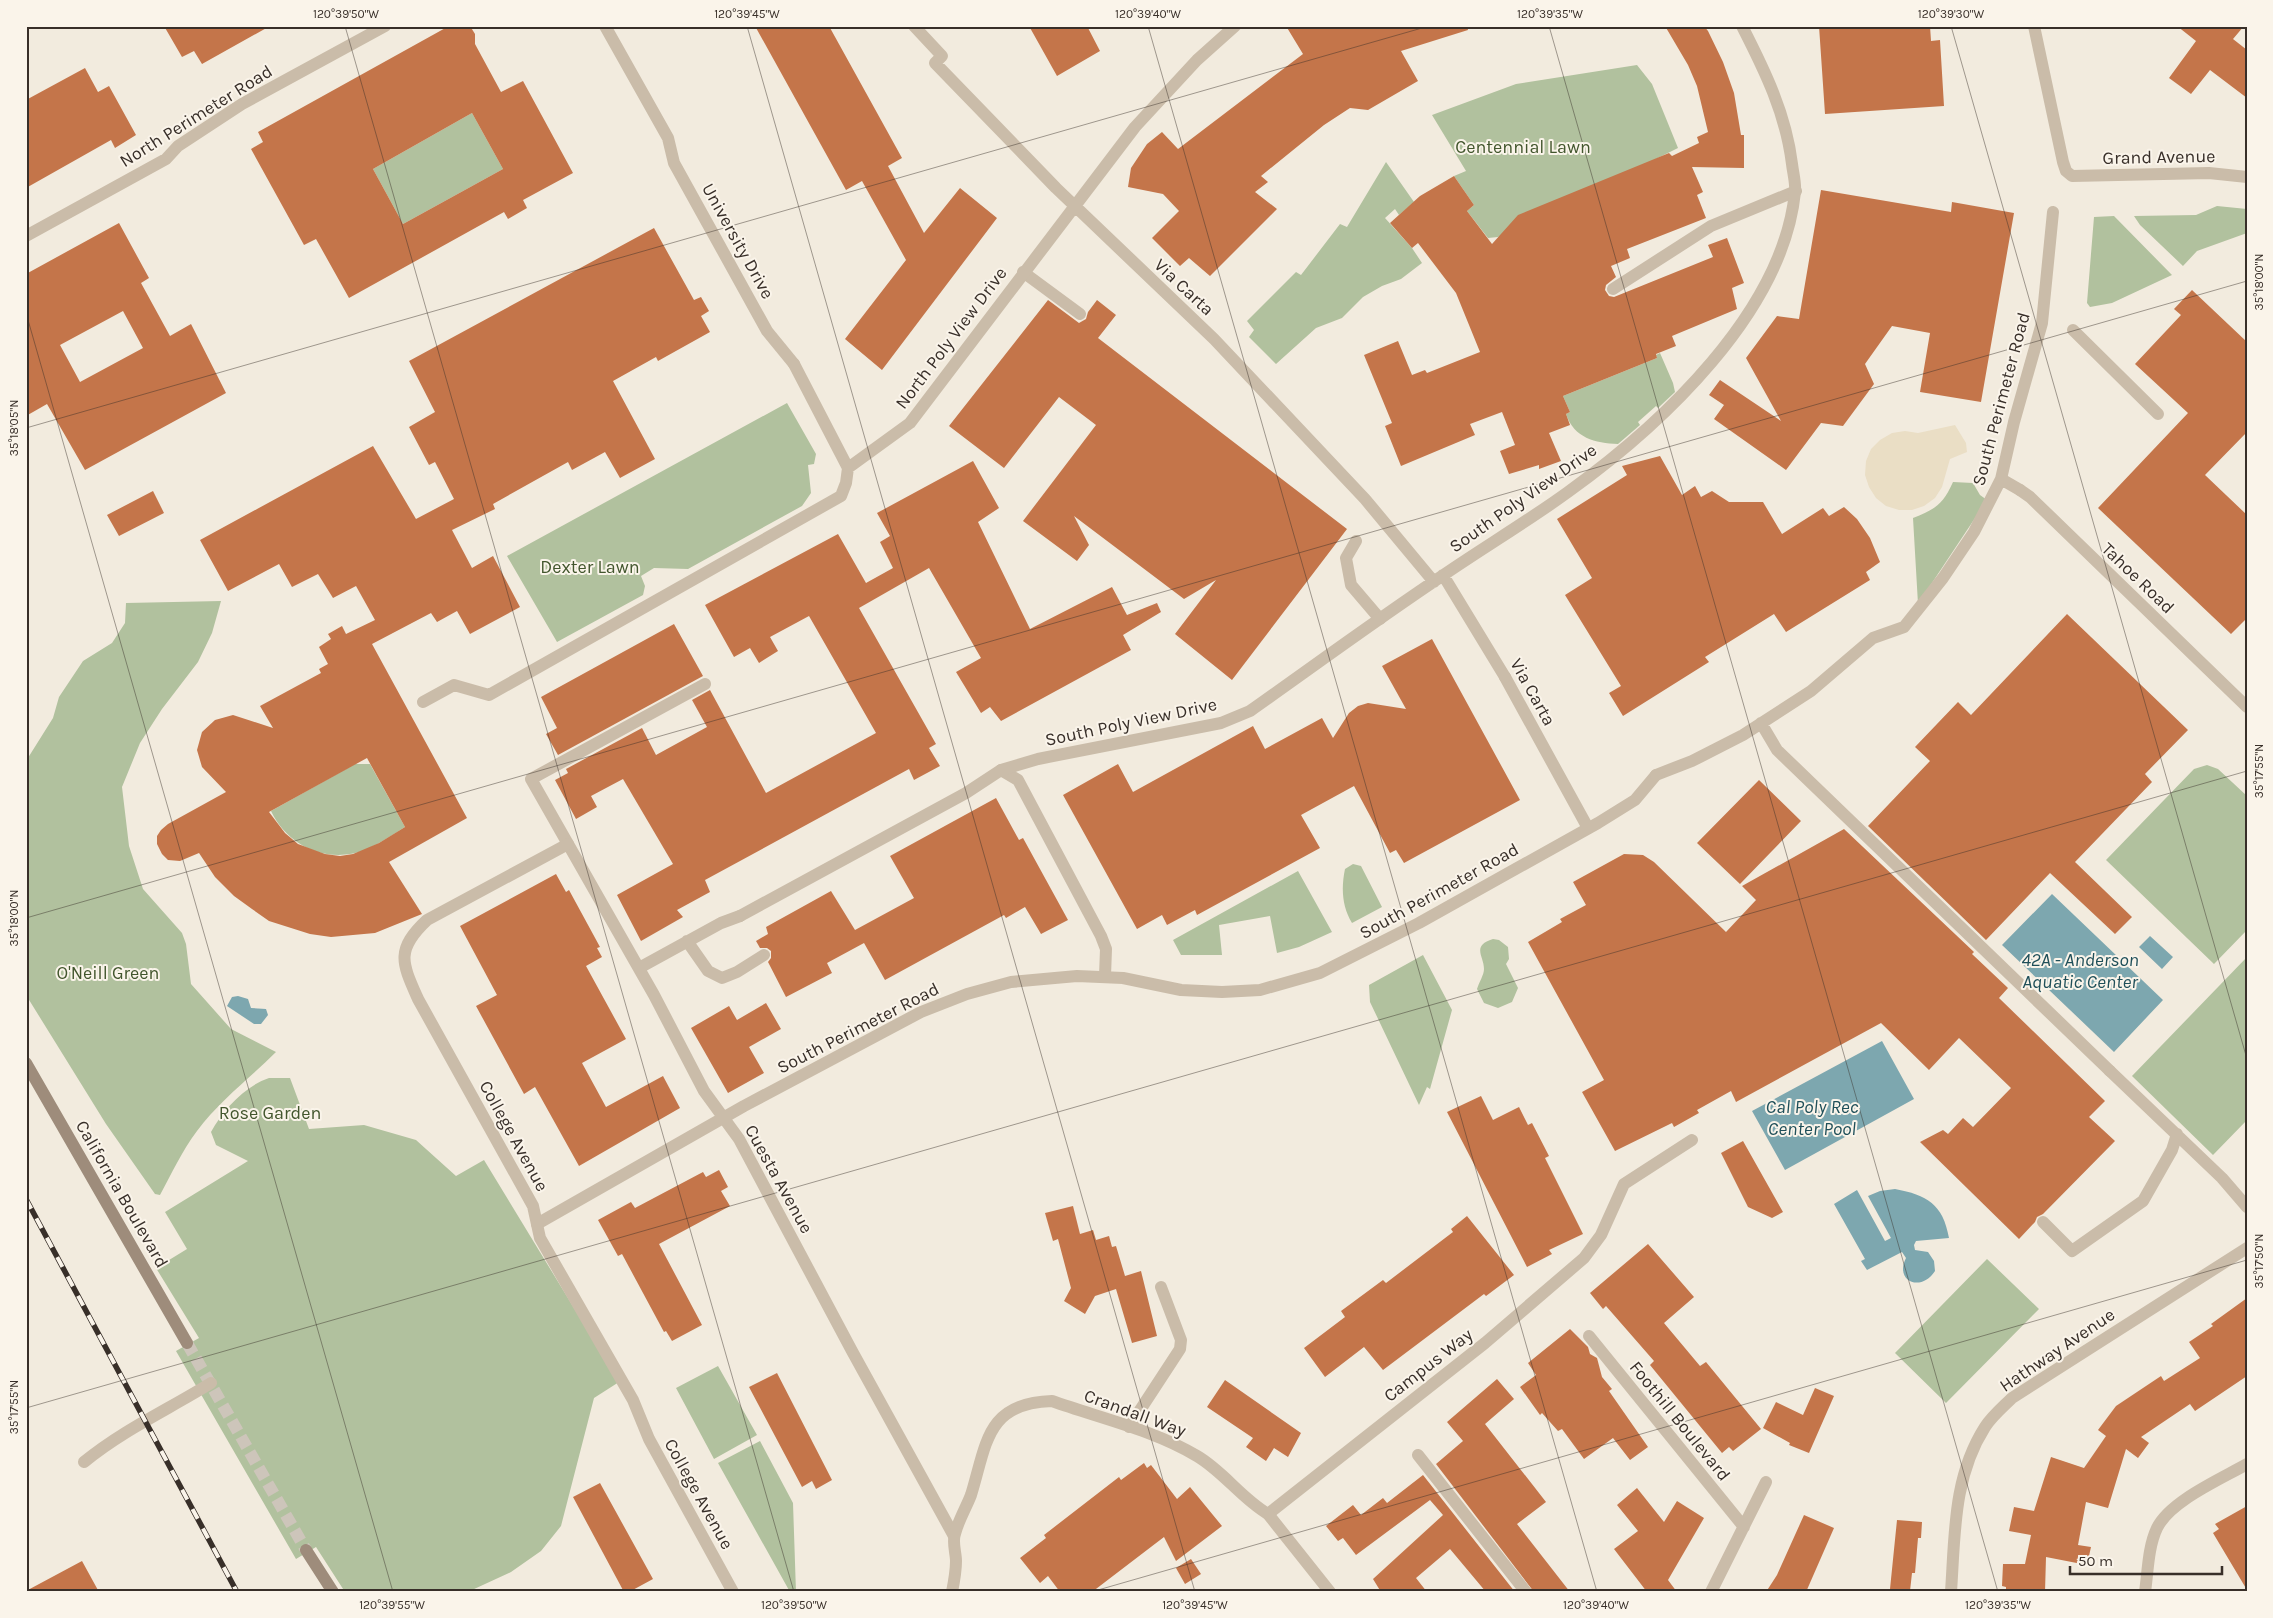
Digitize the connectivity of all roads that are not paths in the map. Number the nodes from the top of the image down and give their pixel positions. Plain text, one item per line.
1 (385, 26) edge
2 (605, 26) edge
3 (914, 26) edge
4 (1234, 26) edge
5 (1742, 26) edge
6 (2034, 26) edge
7 (2247, 176) edge
8 (1796, 191) junction
9 (1074, 206) junction
10 (2053, 212) dead end
11 (26, 236) edge
12 (1023, 272) junction
13 (1613, 289) dead end
14 (1080, 314) dead end
15 (2073, 330) dead end
16 (2158, 414) dead end
17 (848, 468) junction
18 (2001, 479) junction
19 (1356, 541) dead end
20 (1438, 578) junction
21 (1380, 619) junction
22 (705, 684) dead end
23 (423, 702) dead end
24 (2247, 707) edge
25 (1761, 723) junction
26 (1001, 770) junction
27 (1588, 828) junction
28 (568, 844) junction
29 (687, 941) junction
30 (764, 955) dead end
31 (639, 968) junction
32 (1105, 976) junction
33 (26, 1063) edge
34 (723, 1117) junction
35 (2177, 1134) junction
36 (1692, 1140) dead end
37 (2247, 1207) edge
38 (2043, 1222) dead end
39 (537, 1224) junction
40 (2247, 1248) edge
41 (1161, 1287) dead end
42 (1589, 1336) dead end
43 (187, 1343) tunnel mouth
44 (211, 1383) dead end
45 (1129, 1427) junction
46 (1418, 1455) dead end
47 (84, 1462) dead end
48 (2247, 1464) edge
49 (1766, 1482) dead end
50 (1268, 1514) junction
51 (1744, 1527) junction
52 (954, 1536) junction
53 (306, 1550) tunnel mouth
54 (334, 1592) edge
55 (733, 1592) edge
56 (952, 1592) edge
57 (1330, 1592) edge
58 (1526, 1592) edge
59 (1711, 1592) edge
60 (1950, 1592) edge
61 (2145, 1592) edge

1 - 11 street, North Perimeter Road
2 - 17 street, University Drive
3 - 9 street, Via Carta
4 - 9 street, North Poly View Drive
5 - 8 street, South Poly View Drive
6 - 7 street, Grand Avenue
8 - 13 street
8 - 20 street, South Poly View Drive
9 - 12 street, North Poly View Drive
9 - 20 street, Via Carta
10 - 18 street, South Perimeter Road
12 - 14 street
12 - 17 street, North Poly View Drive
15 - 16 street
17 - 23 street
18 - 24 street, Tahoe Road
18 - 25 street, South Perimeter Road
19 - 21 street
20 - 21 street, South Poly View Drive
20 - 27 street, Via Carta
21 - 26 street, South Poly View Drive
22 - 28 street, Cuesta Avenue
25 - 27 street, South Perimeter Road
25 - 35 street
26 - 29 street, South Poly View Drive
26 - 32 street
27 - 32 street, South Perimeter Road
28 - 31 street, Cuesta Avenue
28 - 39 street, College Avenue
29 - 30 street
29 - 31 street, South Poly View Drive
31 - 34 street, Cuesta Avenue
32 - 34 street, South Perimeter Road
33 - 43 street, California Boulevard
34 - 39 street, South Perimeter Road
34 - 52 street, Cuesta Avenue
35 - 37 street
35 - 38 street
36 - 50 street, Campus Way
39 - 55 street, College Avenue
40 - 60 street, Hathway Avenue
41 - 45 street
42 - 51 street, Foothill Boulevard
44 - 47 street
45 - 50 street, Crandall Way
45 - 52 street, Crandall Way
46 - 58 street
48 - 61 street
49 - 51 street
50 - 57 street, Crandall Way
51 - 59 street
52 - 56 street
53 - 54 street

